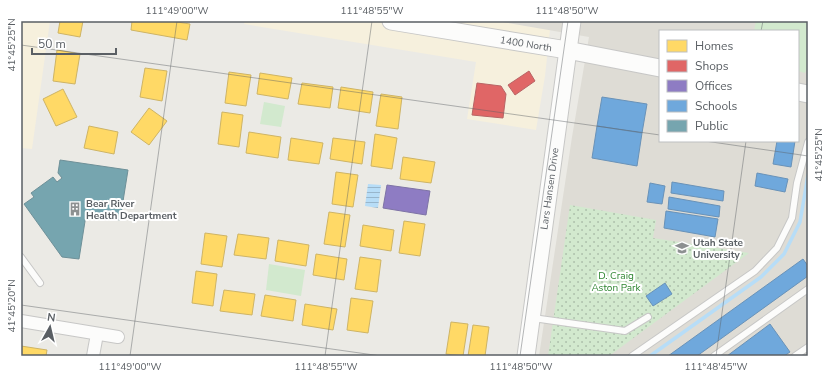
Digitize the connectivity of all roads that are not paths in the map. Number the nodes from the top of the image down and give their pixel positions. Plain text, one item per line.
1 (391, 21) edge
2 (572, 21) edge
3 (567, 50) junction
4 (659, 68) edge
5 (808, 142) edge
6 (21, 258) edge
7 (40, 283) dead end
8 (808, 289) edge
9 (648, 317) dead end
10 (531, 318) junction
11 (21, 321) edge
12 (97, 334) junction
13 (118, 337) dead end
14 (808, 347) edge
15 (93, 356) edge
16 (526, 356) edge
17 (632, 356) edge
18 (714, 356) edge
19 (795, 356) edge

1 - 3 main road, 1400 North
2 - 3 main road, Lars Hansen Drive
3 - 4 main road, 1400 North
3 - 10 main road, Lars Hansen Drive
5 - 17 lane
6 - 7 lane
8 - 18 lane
9 - 10 lane
10 - 16 main road, Lars Hansen Drive
11 - 12 street
12 - 13 street
12 - 15 street
14 - 19 lane

